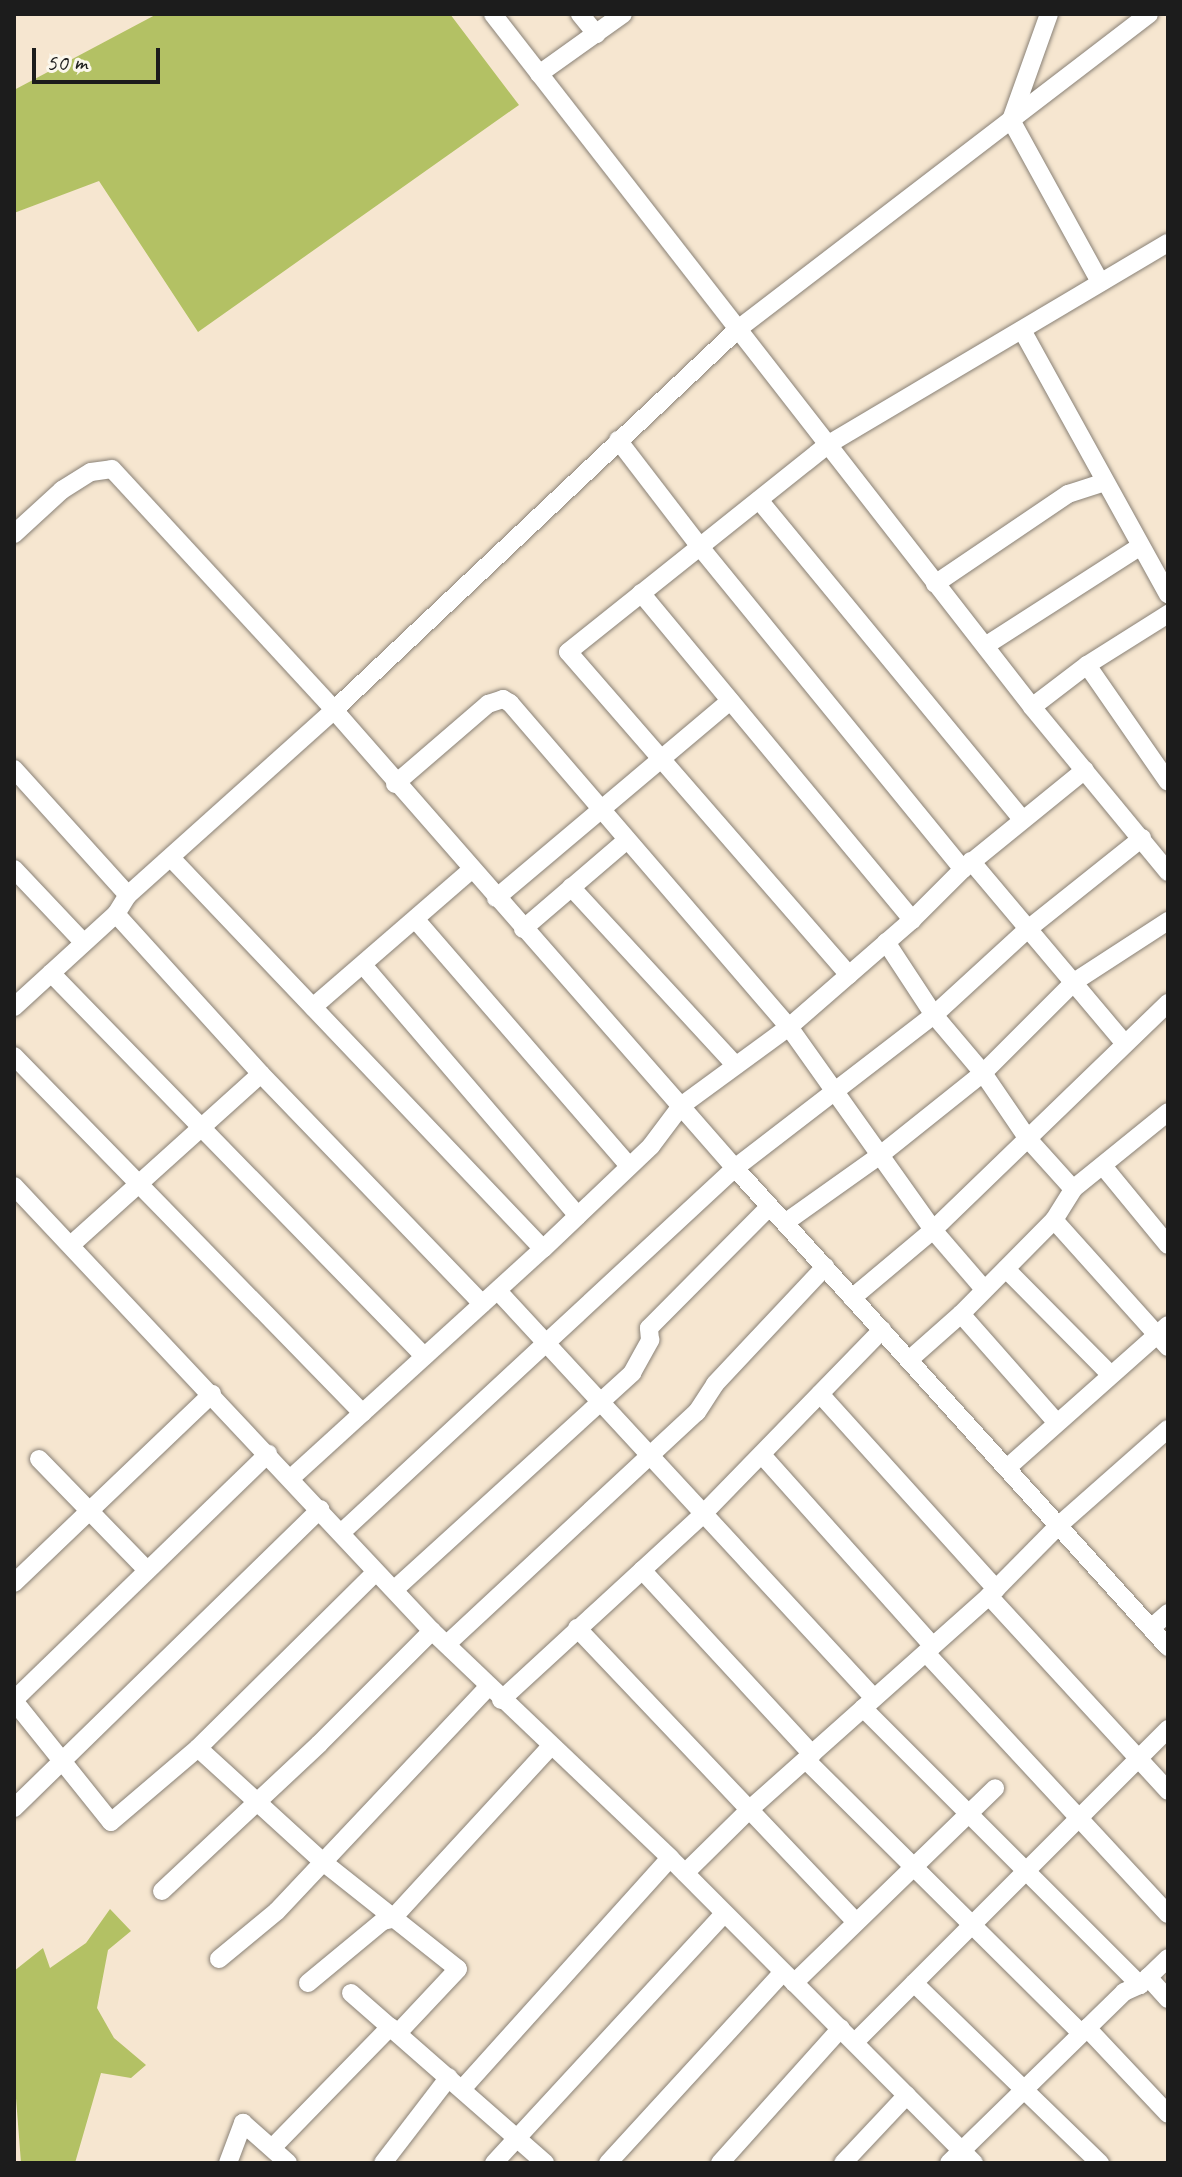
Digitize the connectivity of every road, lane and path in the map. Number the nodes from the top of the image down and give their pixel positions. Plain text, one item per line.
1 (493, 14) edge
2 (580, 14) edge
3 (623, 14) edge
4 (1049, 14) edge
5 (1149, 14) edge
6 (596, 34) junction
7 (539, 74) junction
8 (1011, 120) junction
9 (1168, 243) edge
10 (1100, 282) junction
11 (738, 329) junction
12 (1022, 330) junction
13 (618, 440) junction
14 (829, 444) junction
15 (1105, 482) junction
16 (759, 500) junction
17 (14, 534) edge
18 (700, 547) junction
19 (1139, 547) junction
20 (935, 584) junction
21 (641, 593) junction
22 (1168, 594) edge
23 (1168, 614) edge
24 (985, 646) junction
25 (1087, 665) junction
26 (730, 701) junction
27 (1032, 707) junction
28 (334, 710) junction
29 (659, 761) junction
30 (14, 769) edge
31 (1085, 770) junction
32 (1168, 782) edge
33 (395, 784) junction
34 (601, 810) junction
35 (1021, 818) junction
36 (1142, 838) junction
37 (627, 840) junction
38 (172, 859) junction
39 (967, 865) junction
40 (14, 869) edge
41 (471, 870) junction
42 (1168, 872) edge
43 (571, 887) junction
44 (128, 895) junction
45 (496, 898) junction
46 (116, 914) junction
47 (416, 920) junction
48 (912, 920) junction
49 (1168, 921) edge
50 (523, 929) junction
51 (1028, 929) junction
52 (83, 942) junction
53 (886, 942) junction
54 (363, 965) junction
55 (51, 973) junction
56 (849, 975) junction
57 (1074, 982) junction
58 (1168, 1003) edge
59 (14, 1007) edge
60 (313, 1007) junction
61 (934, 1015) junction
62 (789, 1027) junction
63 (1124, 1043) junction
64 (14, 1056) edge
65 (735, 1065) junction
66 (983, 1073) junction
67 (261, 1074) junction
68 (835, 1093) junction
69 (681, 1106) junction
70 (1168, 1112) edge
71 (199, 1127) junction
72 (1028, 1139) junction
73 (879, 1156) junction
74 (629, 1166) junction
75 (1103, 1166) junction
76 (735, 1168) junction
77 (140, 1181) junction
78 (14, 1186) edge
79 (1073, 1189) junction
80 (769, 1207) junction
81 (578, 1216) junction
82 (1054, 1220) junction
83 (786, 1222) junction
84 (933, 1230) junction
85 (72, 1244) junction
86 (1168, 1245) edge
87 (543, 1249) junction
88 (825, 1267) junction
89 (1006, 1269) junction
90 (984, 1289) junction
91 (498, 1291) junction
92 (852, 1298) junction
93 (482, 1304) junction
94 (961, 1314) junction
95 (882, 1330) junction
96 (1164, 1336) edge
97 (545, 1345) junction
98 (424, 1356) junction
99 (909, 1360) junction
100 (1111, 1375) junction
101 (212, 1394) junction
102 (820, 1394) junction
103 (598, 1402) junction
104 (362, 1413) junction
105 (1057, 1423) junction
106 (1168, 1429) edge
107 (268, 1454) junction
108 (762, 1455) junction
109 (651, 1458) junction
110 (39, 1459) dead end
111 (1007, 1468) junction
112 (291, 1478) junction
113 (92, 1509) junction
114 (320, 1509) junction
115 (703, 1514) junction
116 (1058, 1526) junction
117 (342, 1532) junction
118 (146, 1569) junction
119 (642, 1570) junction
120 (376, 1572) junction
121 (14, 1583) edge
122 (395, 1589) junction
123 (993, 1593) junction
124 (1168, 1613) edge
125 (577, 1628) junction
126 (1151, 1628) junction
127 (432, 1631) junction
128 (447, 1644) junction
129 (1168, 1647) edge
130 (930, 1649) junction
131 (495, 1693) junction
132 (14, 1700) edge
133 (869, 1703) junction
134 (1168, 1729) edge
135 (551, 1746) junction
136 (198, 1748) junction
137 (809, 1757) junction
138 (63, 1759) junction
139 (1138, 1759) junction
140 (995, 1788) dead end
141 (1168, 1791) edge
142 (257, 1805) junction
143 (14, 1808) edge
144 (750, 1809) junction
145 (968, 1814) junction
146 (1078, 1819) junction
147 (670, 1858) junction
148 (323, 1862) junction
149 (914, 1866) junction
150 (1026, 1871) junction
151 (685, 1873) junction
152 (162, 1891) dead end
153 (724, 1914) junction
154 (1168, 1914) edge
155 (392, 1919) junction
156 (856, 1922) junction
157 (974, 1923) junction
158 (1168, 1958) edge
159 (219, 1959) dead end
160 (788, 1978) junction
161 (1144, 1981) junction
162 (308, 1983) dead end
163 (914, 1983) junction
164 (351, 1993) dead end
165 (1168, 1999) edge
166 (841, 2028) junction
167 (394, 2030) junction
168 (1084, 2030) junction
169 (855, 2042) junction
170 (456, 2082) junction
171 (1026, 2088) junction
172 (907, 2095) junction
173 (1168, 2114) edge
174 (516, 2137) junction
175 (273, 2147) junction
176 (961, 2159) edge
177 (228, 2163) edge
178 (288, 2163) edge
179 (383, 2163) edge
180 (494, 2163) edge
181 (545, 2163) edge
182 (608, 2163) edge
183 (720, 2163) edge
184 (843, 2163) edge
185 (1100, 2163) edge

1 - 7 street
2 - 6 street
3 - 6 street
4 - 8 street
5 - 8 street
6 - 7 street
7 - 11 street
8 - 10 street
8 - 11 street
9 - 10 street
10 - 12 street
11 - 13 street
11 - 14 street
12 - 14 street
12 - 15 street
13 - 18 street
13 - 28 street
14 - 16 street
14 - 20 street
15 - 19 street
15 - 20 street
16 - 18 street
16 - 35 street
17 - 28 street
18 - 21 street
18 - 39 street
19 - 22 street
19 - 24 street
20 - 24 street
21 - 26 street
21 - 29 street
23 - 25 street
24 - 27 street
25 - 27 street
25 - 32 street
26 - 29 street
26 - 48 street
27 - 31 street
28 - 33 street
28 - 38 street
29 - 34 street
29 - 56 street
30 - 44 street
31 - 35 street
31 - 36 street
33 - 34 street
33 - 41 street
34 - 37 street
34 - 45 street
35 - 39 street
36 - 42 street
36 - 51 street
37 - 43 street
37 - 62 street
38 - 44 street
38 - 60 street
39 - 48 street
39 - 51 street
40 - 52 street
41 - 45 street
41 - 47 street
43 - 50 street
43 - 65 street
44 - 46 street
45 - 50 street
46 - 52 street
46 - 67 street
47 - 54 street
47 - 74 street
48 - 53 street
49 - 57 street
50 - 69 street
51 - 57 street
51 - 61 street
52 - 55 street
53 - 56 street
53 - 61 street
54 - 60 street
54 - 81 street
55 - 59 street
55 - 71 street
56 - 62 street
57 - 63 street
57 - 66 street
58 - 63 street
60 - 87 street
61 - 66 street
61 - 68 street
62 - 65 street
62 - 68 street
63 - 72 street
64 - 77 street
65 - 69 street
66 - 72 street
66 - 73 street
67 - 71 street
67 - 93 street
68 - 73 street
68 - 76 street
69 - 74 street
69 - 76 street
70 - 75 street
71 - 77 street
71 - 98 street
72 - 79 street
72 - 84 street
73 - 83 street
73 - 84 street
74 - 81 street
75 - 79 street
75 - 86 street
76 - 80 street
76 - 97 street
77 - 85 street
77 - 104 street
78 - 85 street
79 - 82 street
80 - 83 street
80 - 103 street
81 - 87 street
82 - 89 street
82 - 96 street
83 - 88 street
84 - 90 street
84 - 92 street
85 - 101 street
87 - 91 street
88 - 92 street
88 - 109 street
89 - 90 street
89 - 100 street
90 - 94 street
91 - 93 street
91 - 97 street
92 - 95 street
93 - 98 street
94 - 99 street
94 - 105 street
95 - 99 street
95 - 102 street
96 - 100 street
97 - 103 street
97 - 117 street
98 - 104 street
99 - 111 street
100 - 105 street
101 - 107 street
101 - 113 street
102 - 108 street
102 - 123 street
103 - 109 street
103 - 122 street
104 - 112 street
105 - 111 street
106 - 116 street
107 - 112 street
107 - 118 street
108 - 115 street
108 - 130 street
109 - 115 street
109 - 128 street
110 - 113 street
111 - 116 street
112 - 114 street
113 - 118 street
113 - 121 street
114 - 117 street
114 - 138 street
115 - 119 street
115 - 133 street
116 - 123 street
116 - 126 street
117 - 120 street
118 - 132 street
119 - 125 street
119 - 137 street
120 - 122 street
120 - 136 street
122 - 127 street
123 - 130 street
123 - 139 street
124 - 126 street
125 - 131 street
125 - 144 street
126 - 129 street
127 - 128 street
127 - 142 street
128 - 131 street
130 - 133 street
130 - 146 street
131 - 135 street
131 - 148 street
132 - 138 street
133 - 137 street
133 - 145 street
134 - 139 street
135 - 147 street
135 - 155 street
136 - 138 street
136 - 142 street
137 - 144 street
137 - 149 street
138 - 143 street
139 - 141 street
139 - 146 street
140 - 145 street
142 - 148 street
142 - 152 street
144 - 151 street
144 - 156 street
145 - 149 street
145 - 150 street
146 - 150 street
146 - 154 street
147 - 151 street
147 - 170 street
148 - 155 street
148 - 159 street
149 - 156 street
149 - 157 street
150 - 157 street
150 - 161 street
151 - 153 street
153 - 160 street
153 - 174 street
155 - 162 street
155 - 167 street
156 - 160 street
157 - 163 street
157 - 168 street
158 - 161 street
160 - 166 street
160 - 182 street
161 - 165 street
161 - 168 street
163 - 169 street
163 - 171 street
164 - 167 street
166 - 169 street
166 - 183 street
167 - 170 street
167 - 175 street
168 - 171 street
168 - 173 street
169 - 172 street
170 - 174 street
170 - 179 street
171 - 176 street
171 - 185 street
172 - 176 street
172 - 184 street
174 - 180 street
174 - 181 street
175 - 177 street
175 - 178 street

